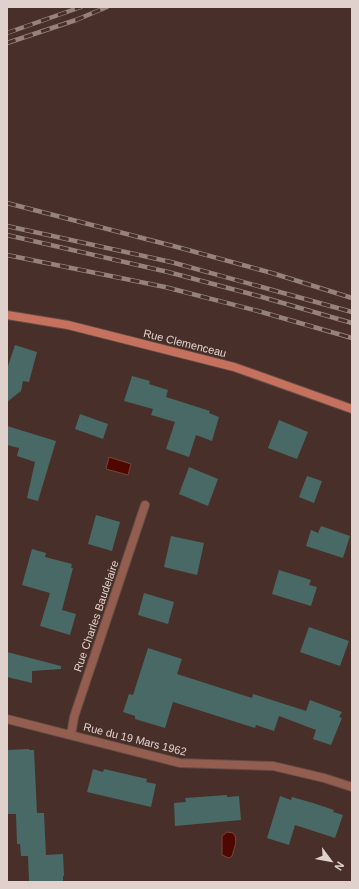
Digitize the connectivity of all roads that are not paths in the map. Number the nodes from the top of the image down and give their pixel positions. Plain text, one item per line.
1 (7, 316) edge
2 (352, 409) edge
3 (145, 505) dead end
4 (7, 719) edge
5 (71, 735) junction
6 (352, 787) edge

1 - 2 street, Rue Clemenceau
3 - 5 street, Rue Charles Baudelaire
4 - 5 street, Rue du 19 Mars 1962
5 - 6 street, Rue du 19 Mars 1962

